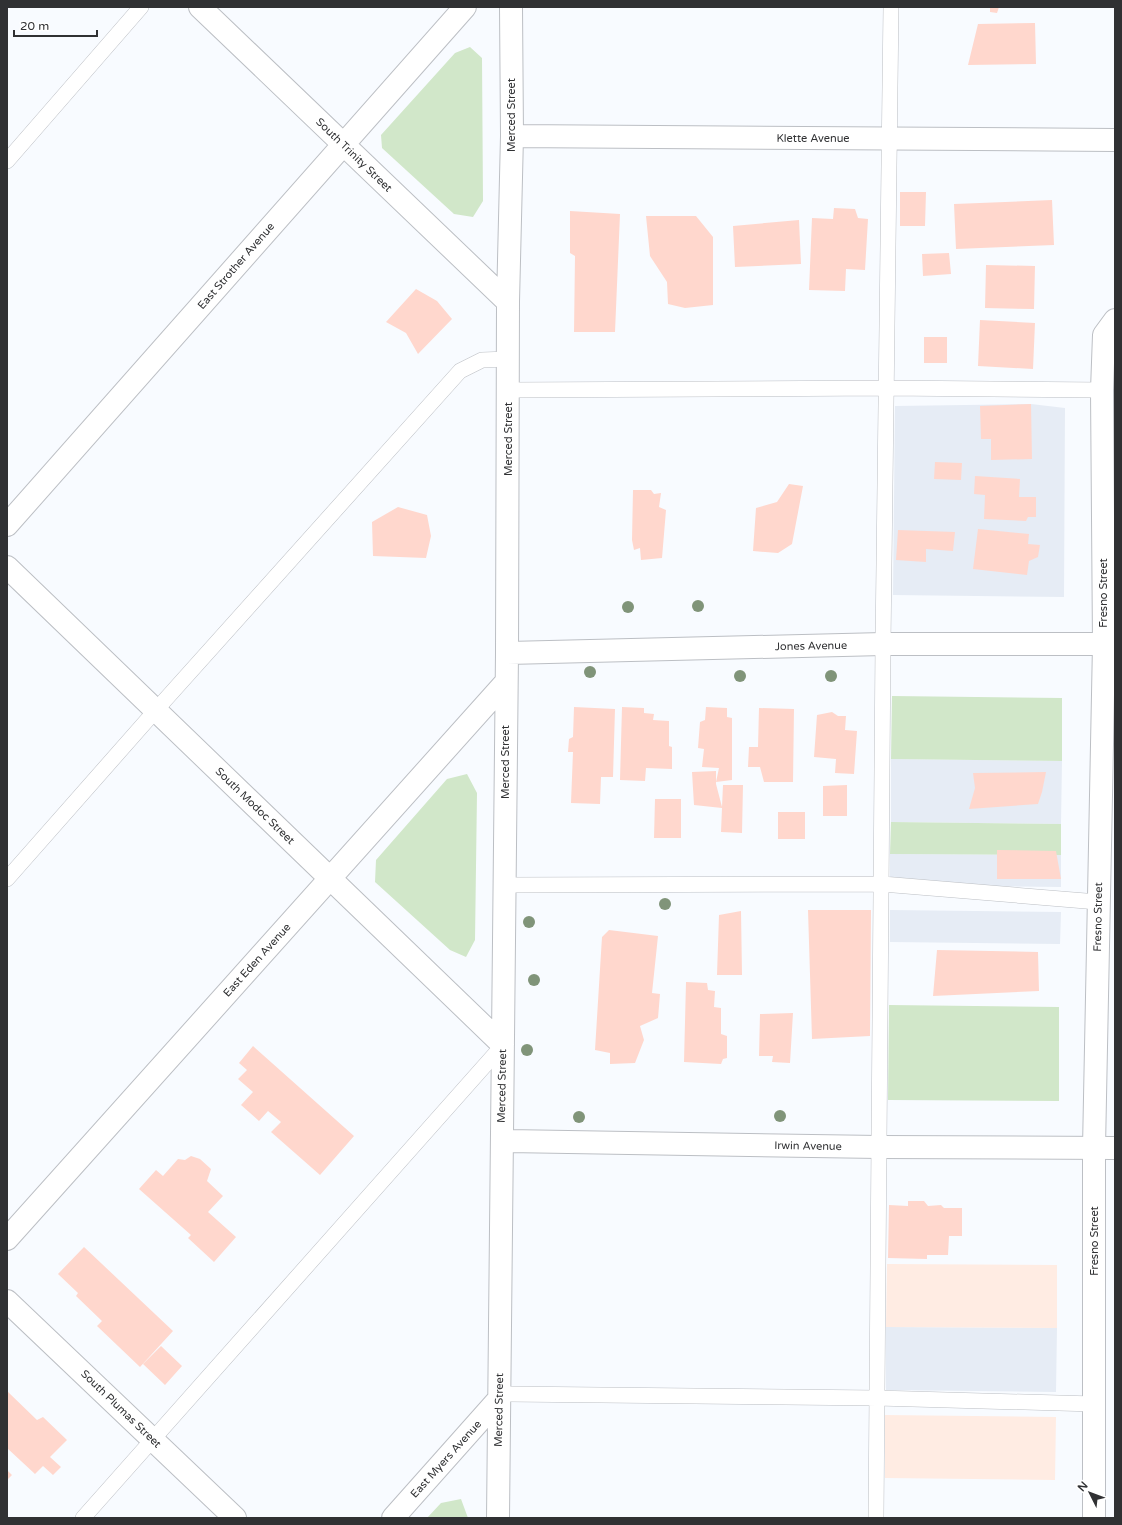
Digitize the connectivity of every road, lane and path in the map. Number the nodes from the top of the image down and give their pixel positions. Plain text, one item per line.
1 (141, 7) edge
2 (200, 7) edge
3 (464, 7) edge
4 (510, 7) edge
5 (891, 7) edge
6 (512, 136) junction
7 (890, 138) junction
8 (1115, 140) edge
9 (343, 144) junction
10 (7, 161) edge
11 (508, 302) junction
12 (1115, 320) edge
13 (508, 359) junction
14 (887, 388) junction
15 (509, 390) junction
16 (1102, 390) junction
17 (7, 525) edge
18 (7, 567) edge
19 (883, 644) junction
20 (1109, 644) edge
21 (507, 654) junction
22 (506, 682) junction
23 (156, 710) junction
24 (330, 878) junction
25 (7, 879) edge
26 (882, 884) junction
27 (504, 885) junction
28 (1098, 902) junction
29 (503, 1045) junction
30 (502, 1141) junction
31 (880, 1147) junction
32 (1104, 1148) edge
33 (7, 1239) edge
34 (7, 1301) edge
35 (499, 1397) junction
36 (877, 1398) junction
37 (1094, 1404) junction
38 (152, 1439) junction
39 (82, 1518) edge
40 (235, 1518) edge
41 (393, 1518) edge
42 (498, 1518) edge
43 (876, 1518) edge
44 (1094, 1518) edge

1 - 10 lane
2 - 9 street, South Trinity Street
3 - 9 street, East Strother Avenue
4 - 6 street, Merced Street
5 - 7 lane
6 - 7 street, Klette Avenue
6 - 11 street, Merced Street
7 - 8 street, Klette Avenue
7 - 14 lane
9 - 11 street, South Trinity Street
9 - 17 street, East Strother Avenue
11 - 13 street, Merced Street
12 - 16 street, Fresno Street
13 - 15 street, Merced Street
13 - 23 lane
14 - 15 lane
14 - 16 lane
14 - 19 lane
15 - 21 street, Merced Street
16 - 20 street, Fresno Street
18 - 23 street, South Modoc Street
19 - 20 street, Jones Avenue
19 - 21 street, Jones Avenue
19 - 26 lane
20 - 28 street, Fresno Street
21 - 22 street, Merced Street
22 - 24 street, East Eden Avenue
22 - 27 street, Merced Street
23 - 24 street, South Modoc Street
23 - 25 lane
24 - 29 street, South Modoc Street
24 - 33 street, East Eden Avenue
26 - 27 lane
26 - 28 lane
26 - 31 lane
27 - 29 street, Merced Street
28 - 32 street, Fresno Street
29 - 30 street, Merced Street
29 - 38 lane
30 - 31 street, Irwin Avenue
30 - 35 street, Merced Street
31 - 32 street, Irwin Avenue
31 - 36 lane
32 - 37 street, Fresno Street
34 - 38 street, South Plumas Street
35 - 36 lane
35 - 41 street, East Myers Avenue
35 - 42 street, Merced Street
36 - 37 lane
36 - 43 lane
37 - 44 street, Fresno Street
38 - 39 lane
38 - 40 street, South Plumas Street

